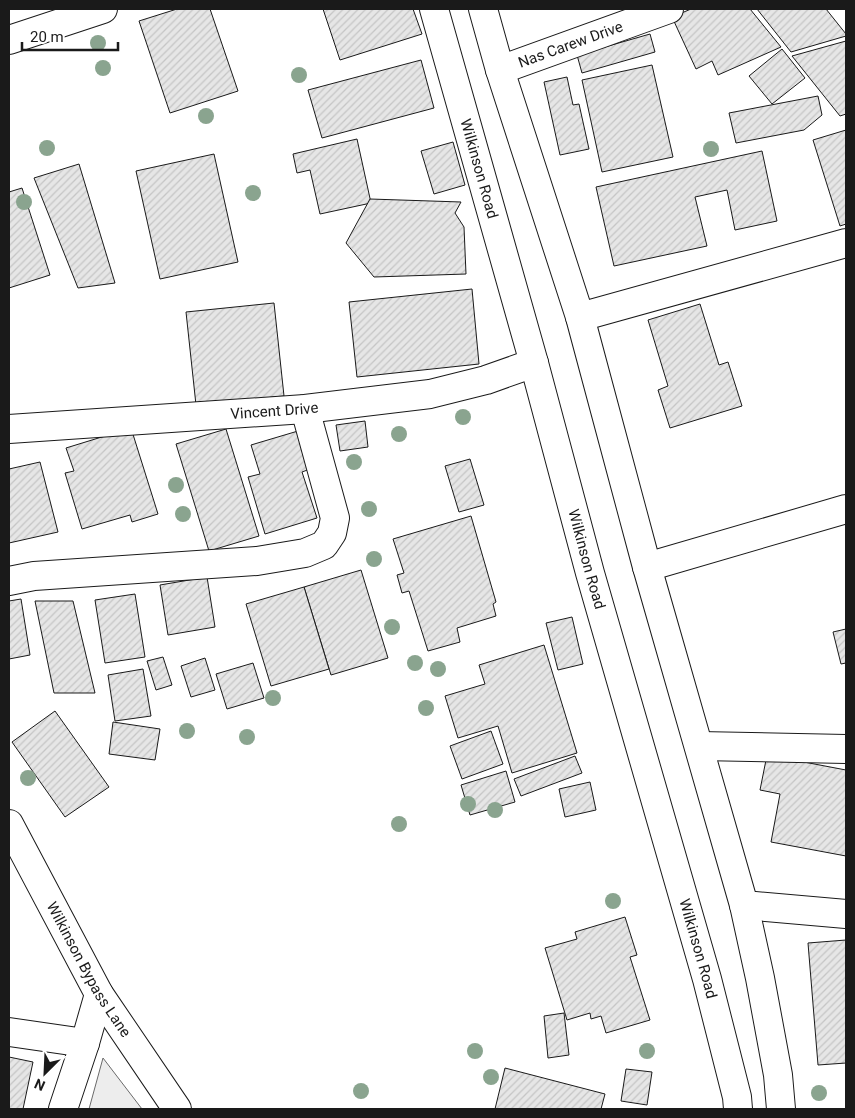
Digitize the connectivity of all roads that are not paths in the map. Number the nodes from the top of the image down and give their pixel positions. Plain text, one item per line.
1 (102, 9) edge
2 (434, 9) edge
3 (483, 9) edge
4 (669, 9) edge
5 (9, 40) edge
6 (500, 70) junction
7 (846, 243) edge
8 (580, 317) junction
9 (534, 363) junction
10 (305, 409) junction
11 (9, 429) edge
12 (846, 508) edge
13 (647, 567) junction
14 (9, 581) edge
15 (699, 746) junction
16 (846, 749) edge
17 (9, 824) edge
18 (744, 905) junction
19 (846, 914) edge
20 (99, 994) junction
21 (9, 1032) edge
22 (85, 1043) junction
23 (63, 1109) edge
24 (177, 1109) edge
25 (738, 1109) edge
26 (782, 1109) edge

1 - 5 street
2 - 9 street, Wilkinson Road
3 - 6 street
4 - 6 street, Nas Carew Drive
6 - 8 street
7 - 8 street
8 - 13 street
9 - 10 street, Vincent Drive
9 - 25 street, Wilkinson Road
10 - 11 street, Vincent Drive
10 - 14 street
12 - 13 street
13 - 15 street
15 - 16 street
15 - 18 street
17 - 20 street, Wilkinson Bypass Lane
18 - 19 street
18 - 26 street
20 - 22 street
20 - 24 street, Wilkinson Bypass Lane
21 - 22 street
22 - 23 street

